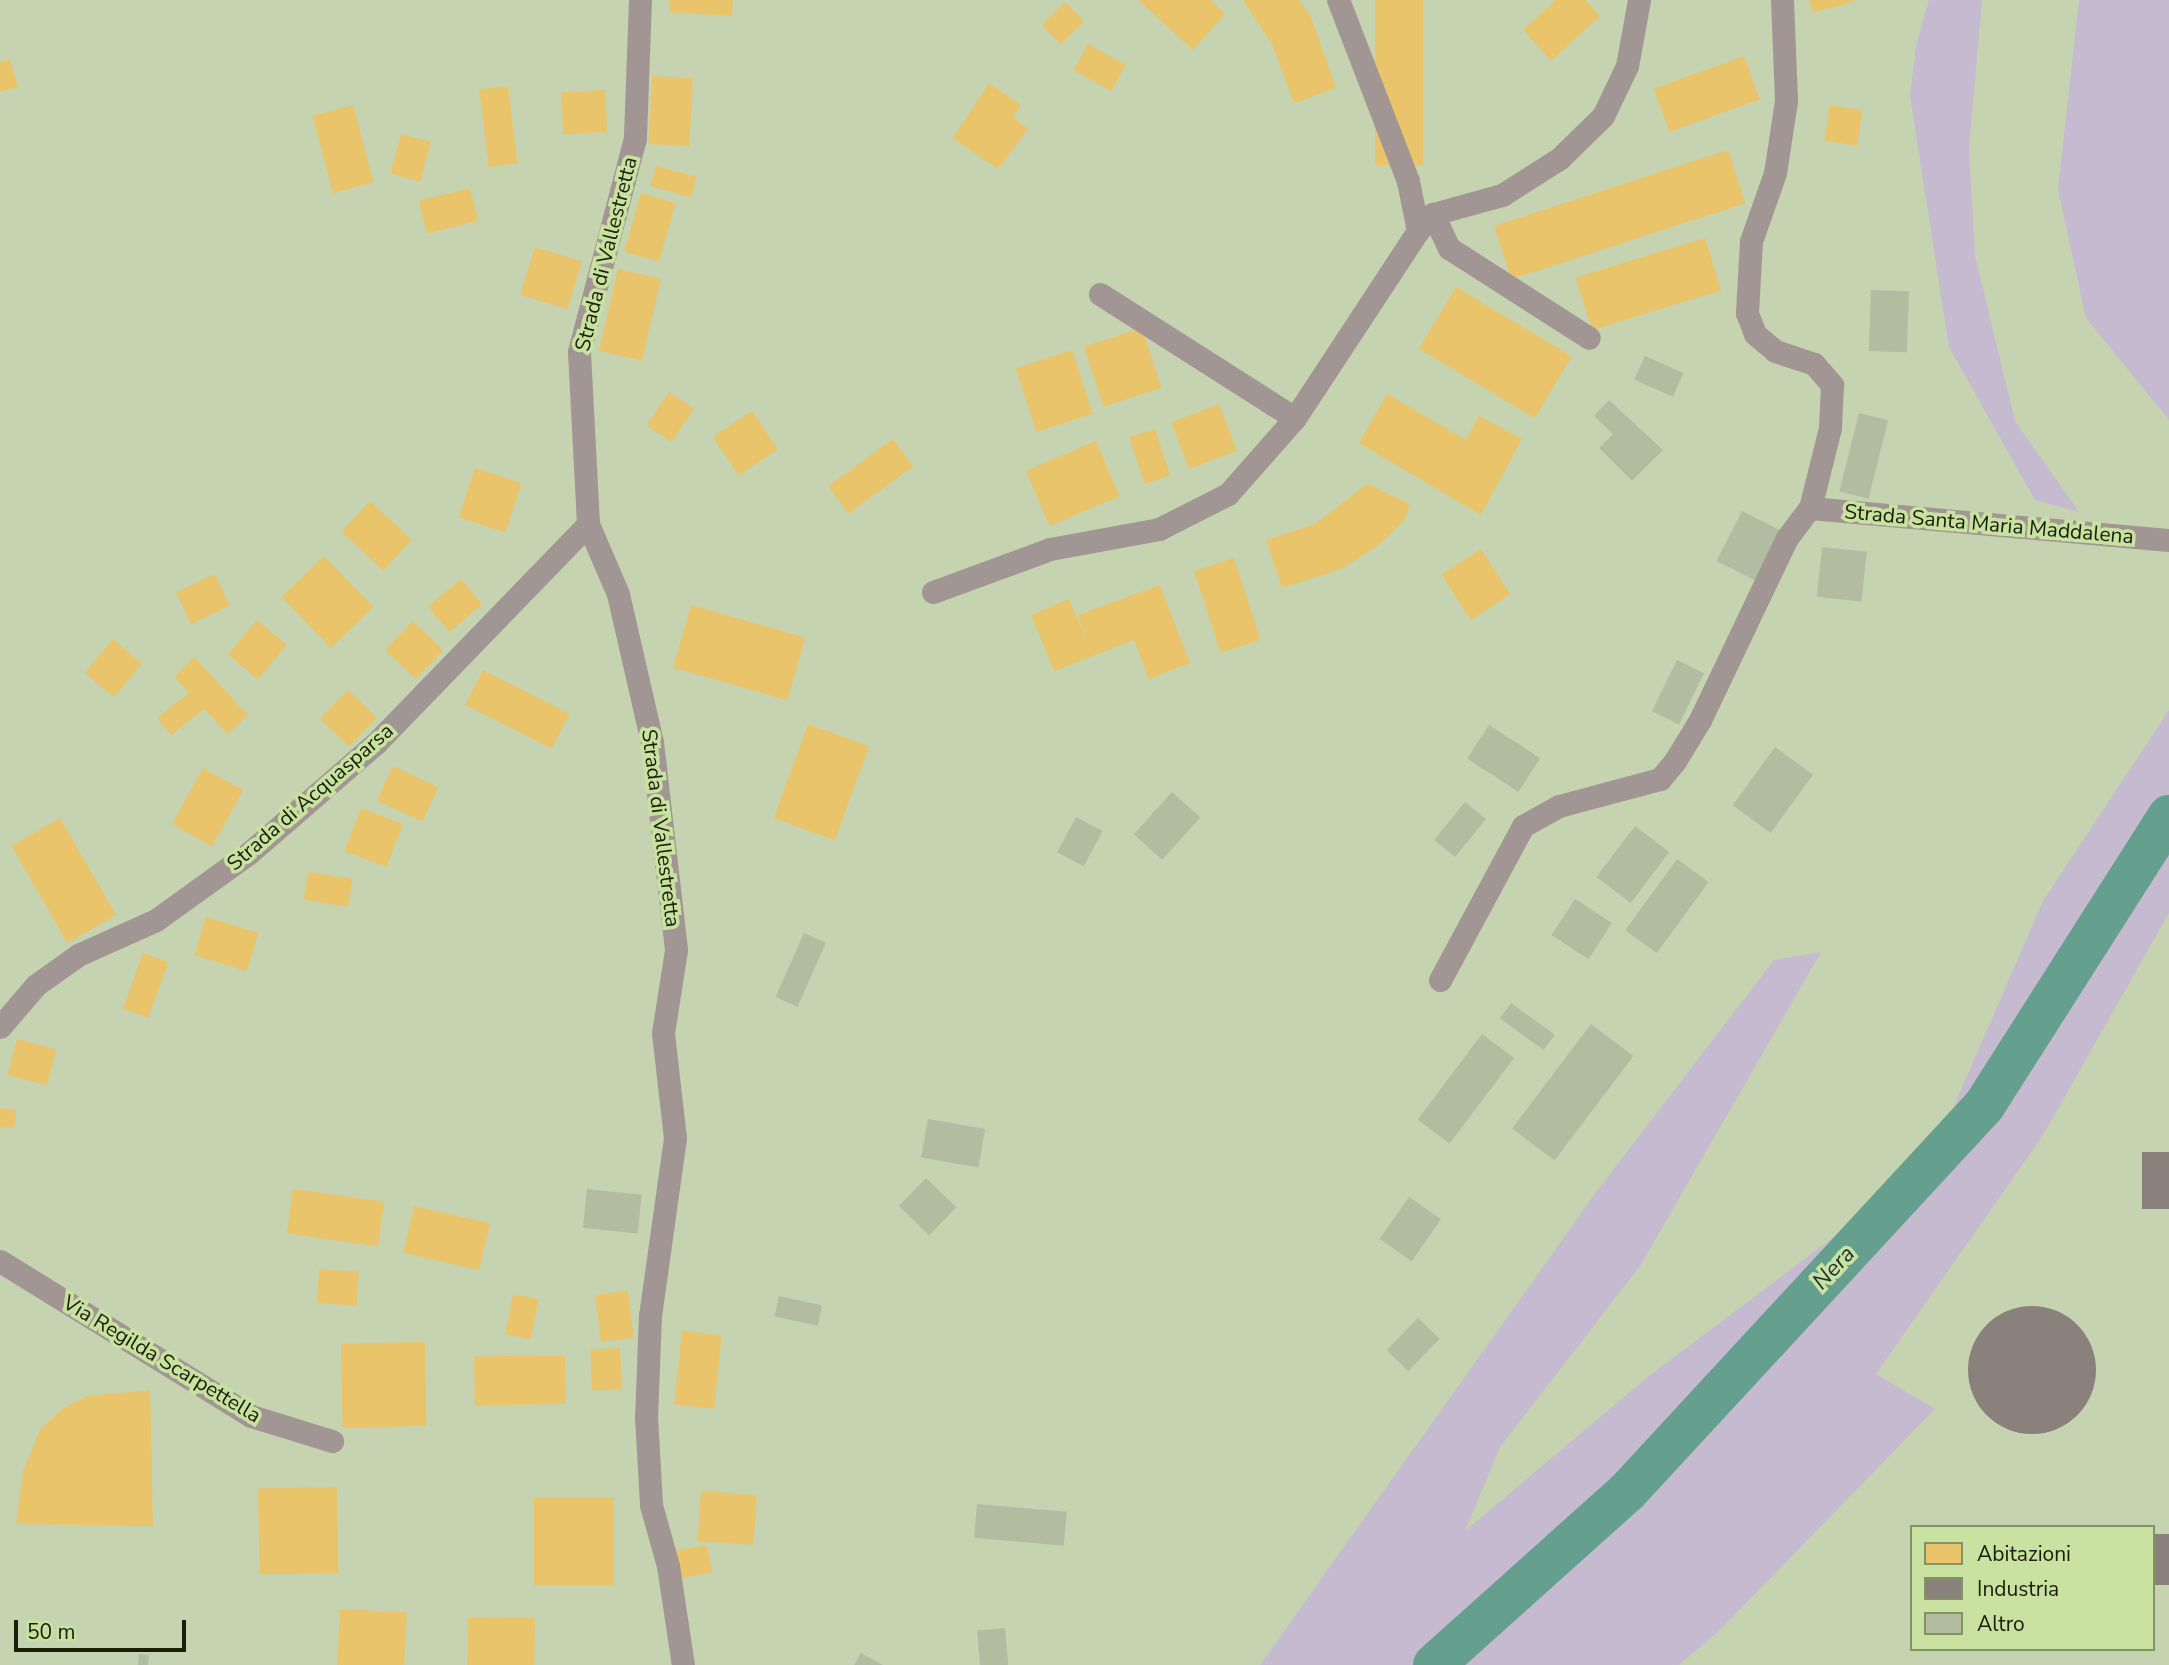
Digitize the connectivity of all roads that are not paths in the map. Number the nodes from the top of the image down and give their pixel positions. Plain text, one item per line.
1 (640, 0) edge
2 (1338, 0) edge
3 (1639, 0) edge
4 (1782, 0) edge
5 (1426, 222) junction
6 (1101, 294) dead end
7 (1589, 338) dead end
8 (1294, 418) junction
9 (1810, 508) junction
10 (588, 524) junction
11 (2169, 540) edge
12 (933, 592) dead end
13 (1440, 980) dead end
14 (0, 1027) edge
15 (0, 1261) edge
16 (332, 1441) dead end
17 (683, 1665) edge

1 - 10 street, Strada di Vallestretta
2 - 5 street
3 - 5 street
4 - 9 street
5 - 7 street
5 - 8 street
6 - 8 street
8 - 12 street
9 - 11 street, Strada Santa Maria Maddalena
9 - 13 street
10 - 14 street, Strada di Acquasparsa
10 - 17 street, Strada di Vallestretta
15 - 16 street, Via Regilda Scarpettella

